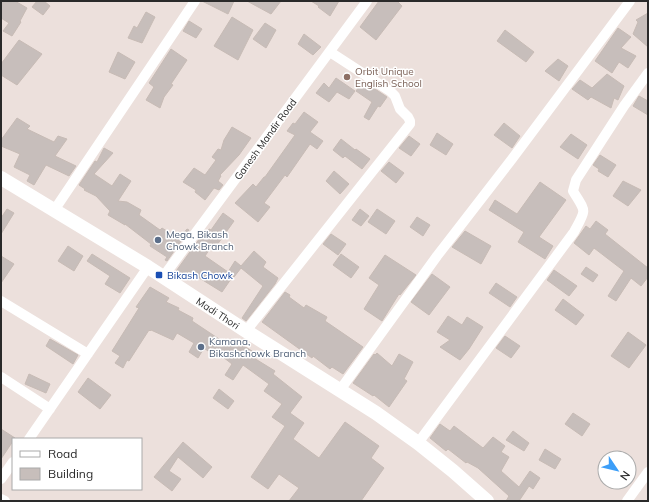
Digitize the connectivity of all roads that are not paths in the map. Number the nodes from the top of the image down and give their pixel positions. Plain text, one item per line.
1 (195, 1) edge
2 (366, 1) edge
3 (630, 1) edge
4 (330, 52) junction
5 (648, 73) edge
6 (1, 178) edge
7 (55, 209) junction
8 (148, 267) junction
9 (164, 277) junction
10 (1, 301) edge
11 (246, 331) junction
12 (88, 354) junction
13 (1, 378) edge
14 (340, 390) junction
15 (50, 409) junction
16 (30, 438) edge
17 (418, 443) junction
18 (12, 463) edge
19 (648, 472) edge
20 (1, 479) edge
21 (1, 499) edge
22 (5, 501) edge
23 (487, 501) edge
24 (627, 501) edge

1 - 7 street
2 - 4 street, Ganesh Mandir Road
3 - 14 street
4 - 9 street, Ganesh Mandir Road
4 - 11 street
5 - 17 street
6 - 7 main road, Madi Thori
7 - 8 main road, Madi Thori
8 - 9 main road, Madi Thori
8 - 12 street
9 - 11 main road, Madi Thori
10 - 12 street
11 - 14 main road, Madi Thori
12 - 15 street
13 - 15 street
14 - 17 main road, Madi Thori
15 - 16 street
17 - 23 main road, Madi Thori
18 - 20 street
19 - 24 street
21 - 22 street

